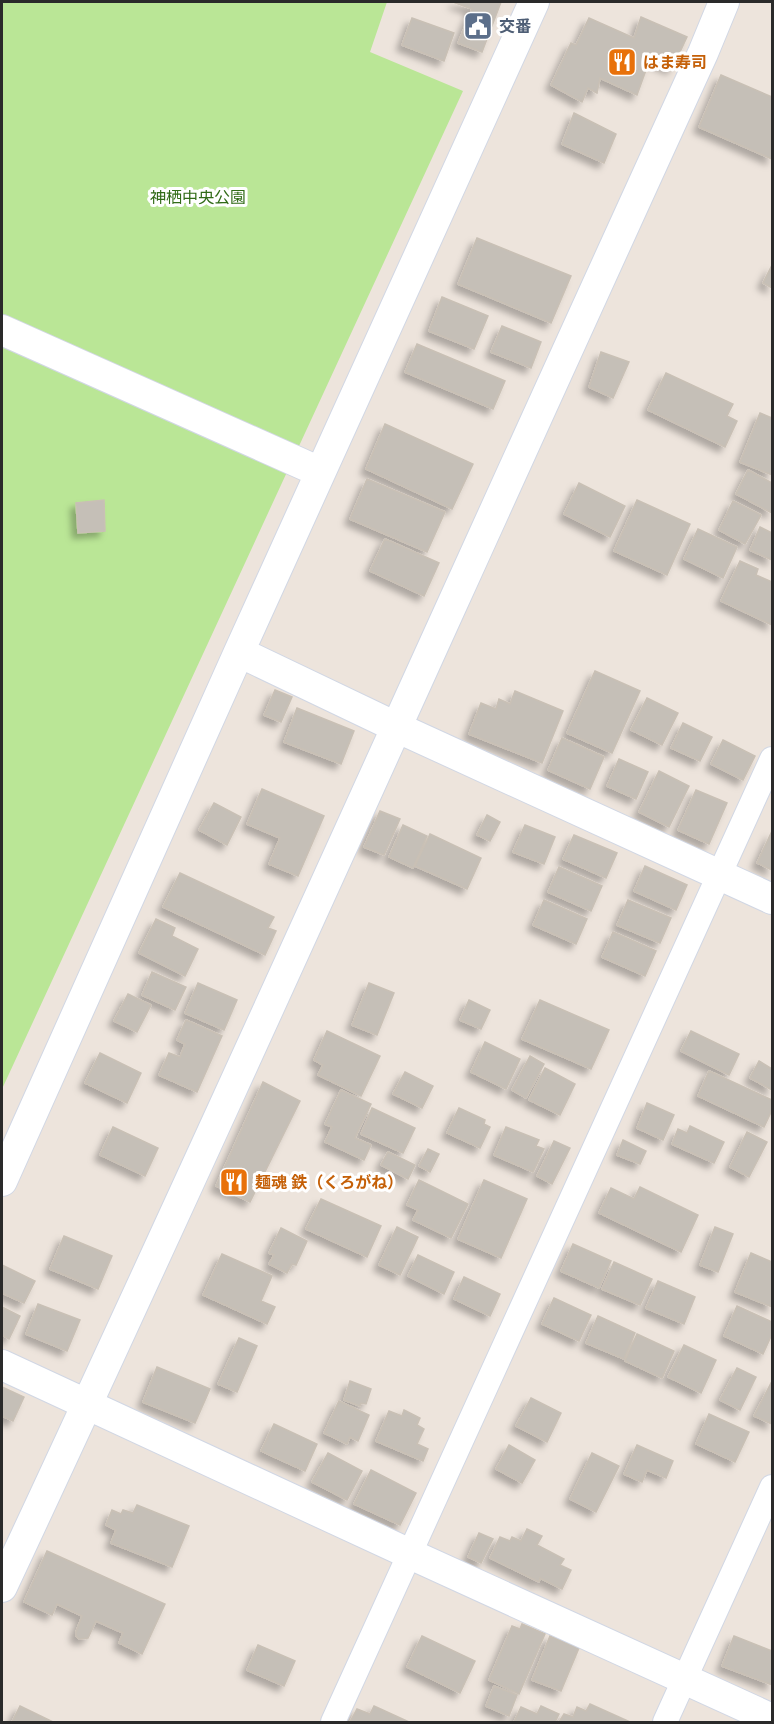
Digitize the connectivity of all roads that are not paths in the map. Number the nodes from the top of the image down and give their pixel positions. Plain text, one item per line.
1 (534, 2) edge
2 (724, 2) edge
3 (2, 330) edge
4 (320, 472) junction
5 (239, 652) junction
6 (396, 728) junction
7 (772, 759) edge
8 (720, 874) junction
9 (772, 898) edge
10 (2, 1181) edge
11 (2, 1365) edge
12 (87, 1405) junction
13 (772, 1487) edge
14 (410, 1554) junction
15 (2, 1587) edge
16 (685, 1679) junction
17 (772, 1719) edge
18 (333, 1722) edge
19 (665, 1722) edge

1 - 4 street
2 - 6 street
3 - 4 street
4 - 5 street
5 - 6 street
5 - 10 street
6 - 8 street
6 - 12 street
7 - 8 street
8 - 9 street
8 - 14 street
11 - 12 street
12 - 14 street
12 - 15 street
13 - 16 street
14 - 16 street
14 - 18 street
16 - 17 street
16 - 19 street

